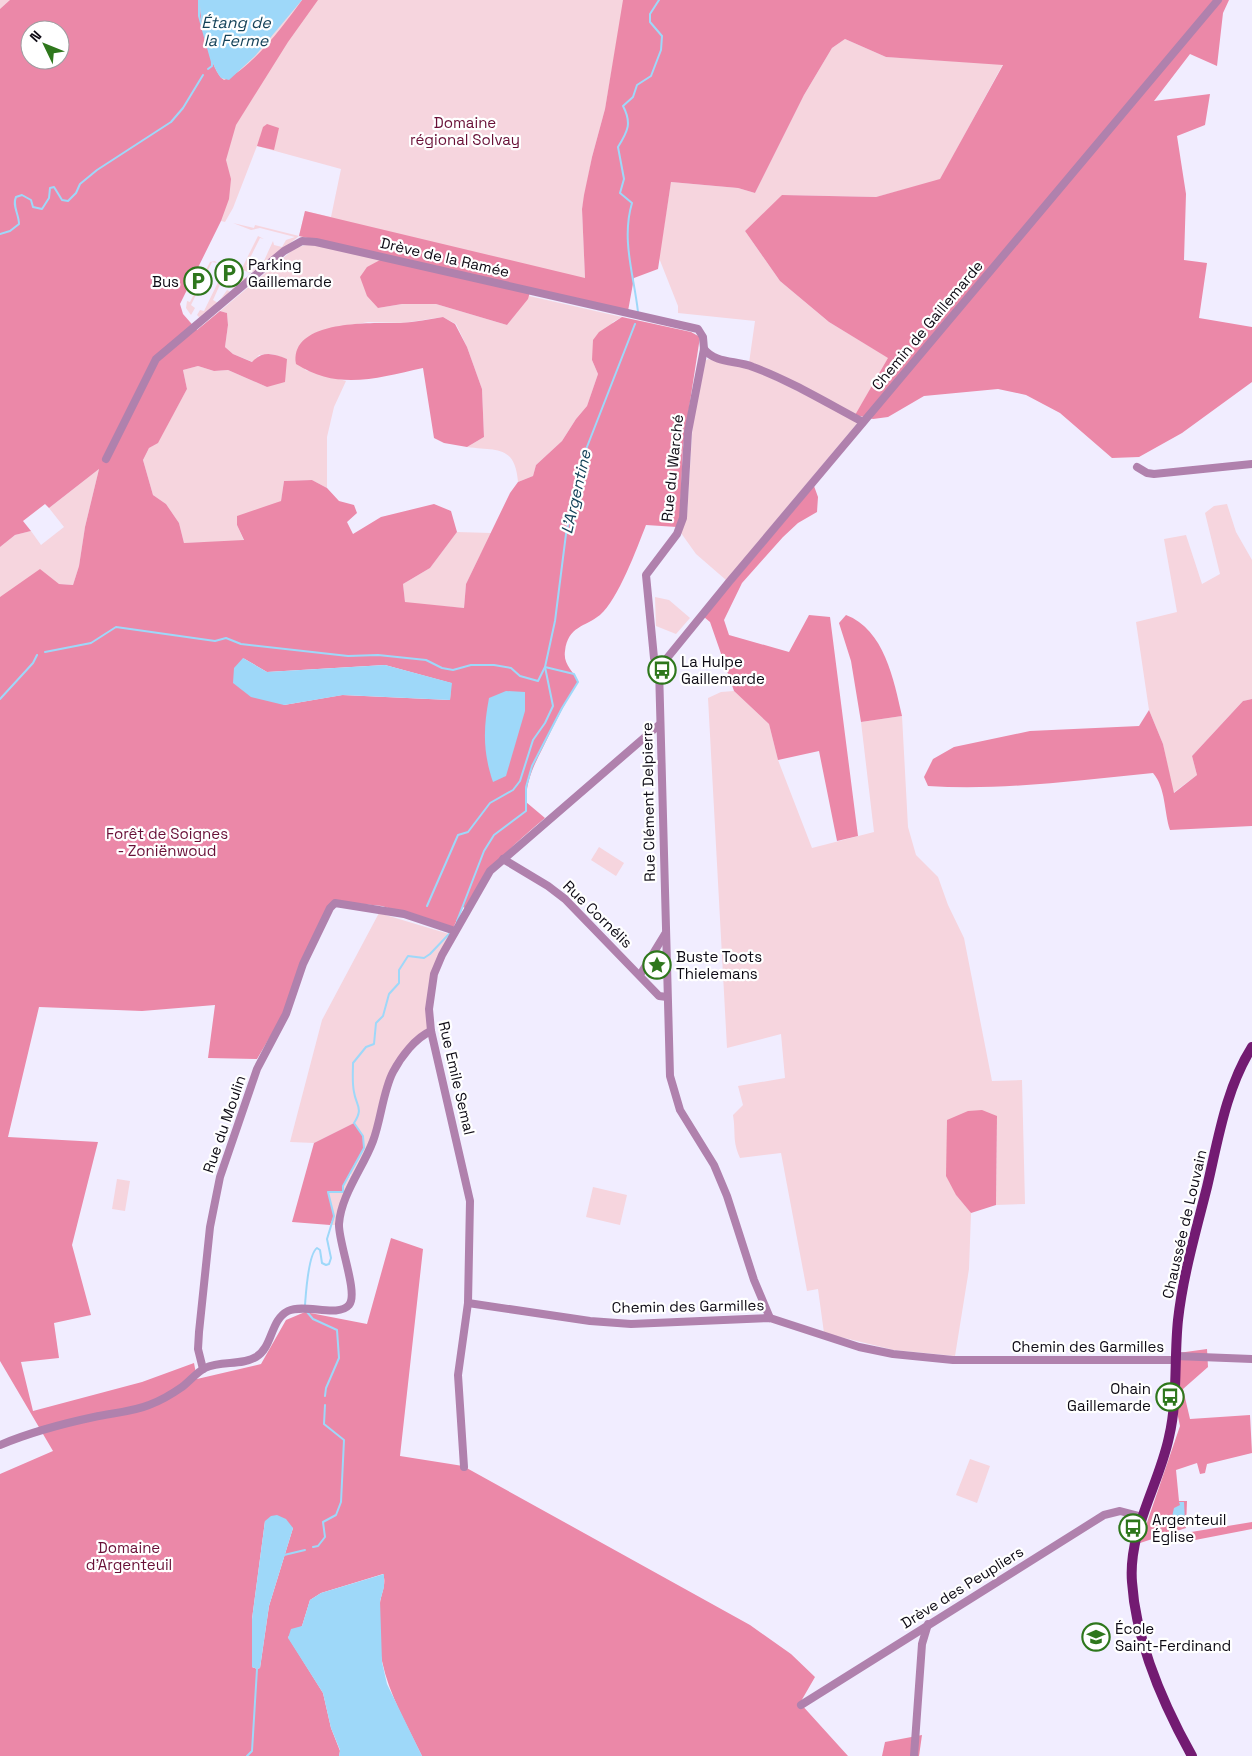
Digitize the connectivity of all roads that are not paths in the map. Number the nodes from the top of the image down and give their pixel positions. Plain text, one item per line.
1 (1218, 0) edge
2 (704, 346) junction
3 (863, 422) junction
4 (106, 459) dead end
5 (1252, 464) edge
6 (1137, 467) dead end
7 (659, 668) junction
8 (659, 725) junction
9 (503, 859) junction
10 (455, 931) junction
11 (665, 934) junction
12 (640, 975) junction
13 (667, 997) junction
14 (431, 1031) junction
15 (1252, 1047) edge
16 (468, 1303) junction
17 (770, 1318) junction
18 (1175, 1358) junction
19 (1252, 1358) edge
20 (203, 1369) junction
21 (0, 1445) edge
22 (464, 1467) dead end
23 (1143, 1517) junction
24 (928, 1624) junction
25 (800, 1705) dead end
26 (914, 1756) edge
27 (1192, 1756) edge

1 - 3 street, Chemin de Gaillemarde
2 - 3 street, Drève de la Ramée
2 - 4 street, Drève de la Ramée
2 - 7 street, Rue du Warché
3 - 7 street, Chemin de Gaillemarde
5 - 6 street
7 - 8 street, Rue Clément Delpierre
8 - 9 street, Rue Emile Semal
8 - 11 street, Rue Clément Delpierre
9 - 10 street, Rue Emile Semal
9 - 12 street, Rue Cornélis
10 - 14 street, Rue Emile Semal
10 - 20 street, Rue du Moulin
11 - 12 street
11 - 13 street, Rue Clément Delpierre
12 - 13 street, Rue Cornélis
13 - 17 street, Rue Clément Delpierre
14 - 16 street, Rue Emile Semal
14 - 20 street
15 - 18 main road, Chaussée de Louvain
16 - 17 street, Chemin des Garmilles
16 - 22 street, Rue Emile Semal
17 - 18 street, Chemin des Garmilles
18 - 19 street, Chemin des Garmilles
18 - 23 main road, Chaussée de Louvain
20 - 21 street
23 - 24 street, Drève des Peupliers
23 - 27 main road, Chaussée de Louvain
24 - 25 street, Drève des Peupliers
24 - 26 street

